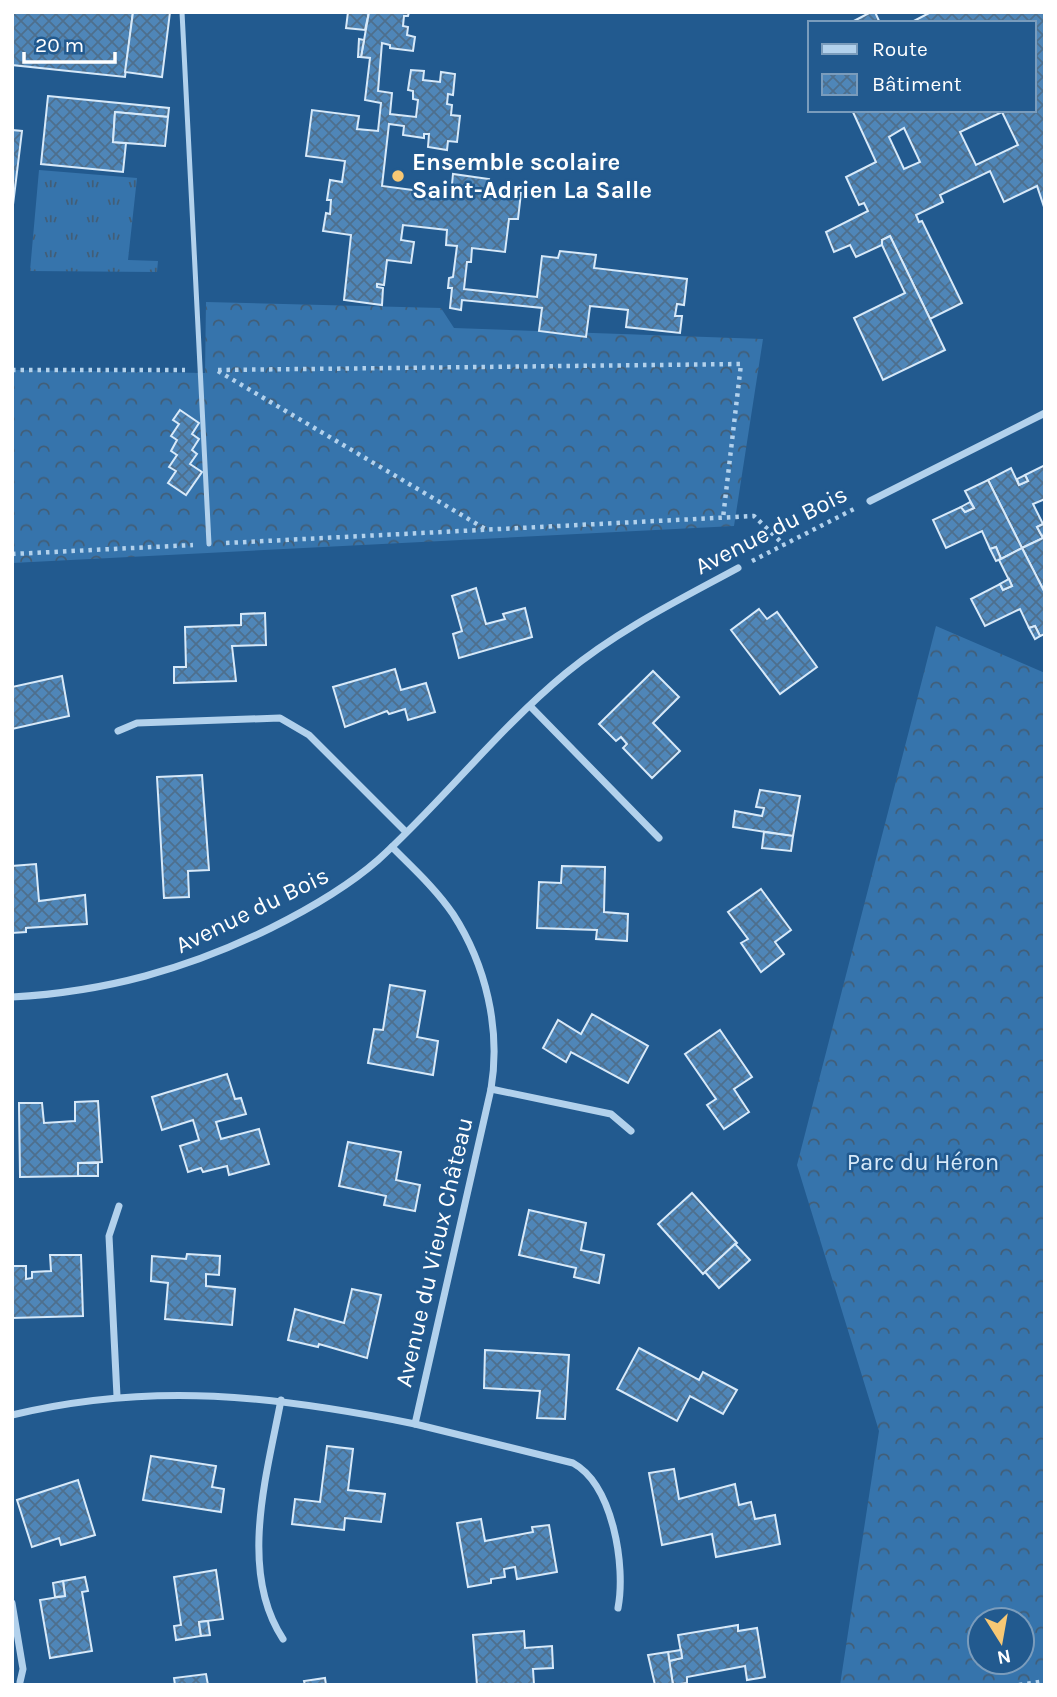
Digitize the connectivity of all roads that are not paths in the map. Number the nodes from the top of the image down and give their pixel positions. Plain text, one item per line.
1 (181, 12) edge
2 (1045, 413) edge
3 (870, 501) road end
4 (209, 544) road end
5 (738, 568) road end
6 (531, 706) junction
7 (118, 731) dead end
8 (406, 832) junction
9 (659, 838) dead end
10 (392, 847) junction
11 (12, 997) edge
12 (491, 1089) junction
13 (631, 1131) dead end
14 (119, 1206) dead end
15 (117, 1396) junction
16 (281, 1400) junction
17 (12, 1415) edge
18 (415, 1424) junction
19 (12, 1603) edge
20 (618, 1608) dead end
21 (283, 1639) dead end
22 (20, 1682) dead end

1 - 4 lane
2 - 3 street, Avenue du Bois
5 - 6 street, Avenue du Bois
6 - 8 street, Avenue du Bois
6 - 9 street
7 - 8 street
8 - 10 street, Avenue du Bois
10 - 11 street, Avenue du Bois
10 - 12 street, Avenue du Vieux Château
12 - 13 street, Avenue du Vieux Château
12 - 18 street, Avenue du Vieux Château
14 - 15 street
15 - 16 street, Avenue du Vieux Château
15 - 17 street, Avenue du Vieux Château
16 - 18 street, Avenue du Vieux Château
16 - 21 street
18 - 20 street, Avenue du Vieux Château
19 - 22 street

